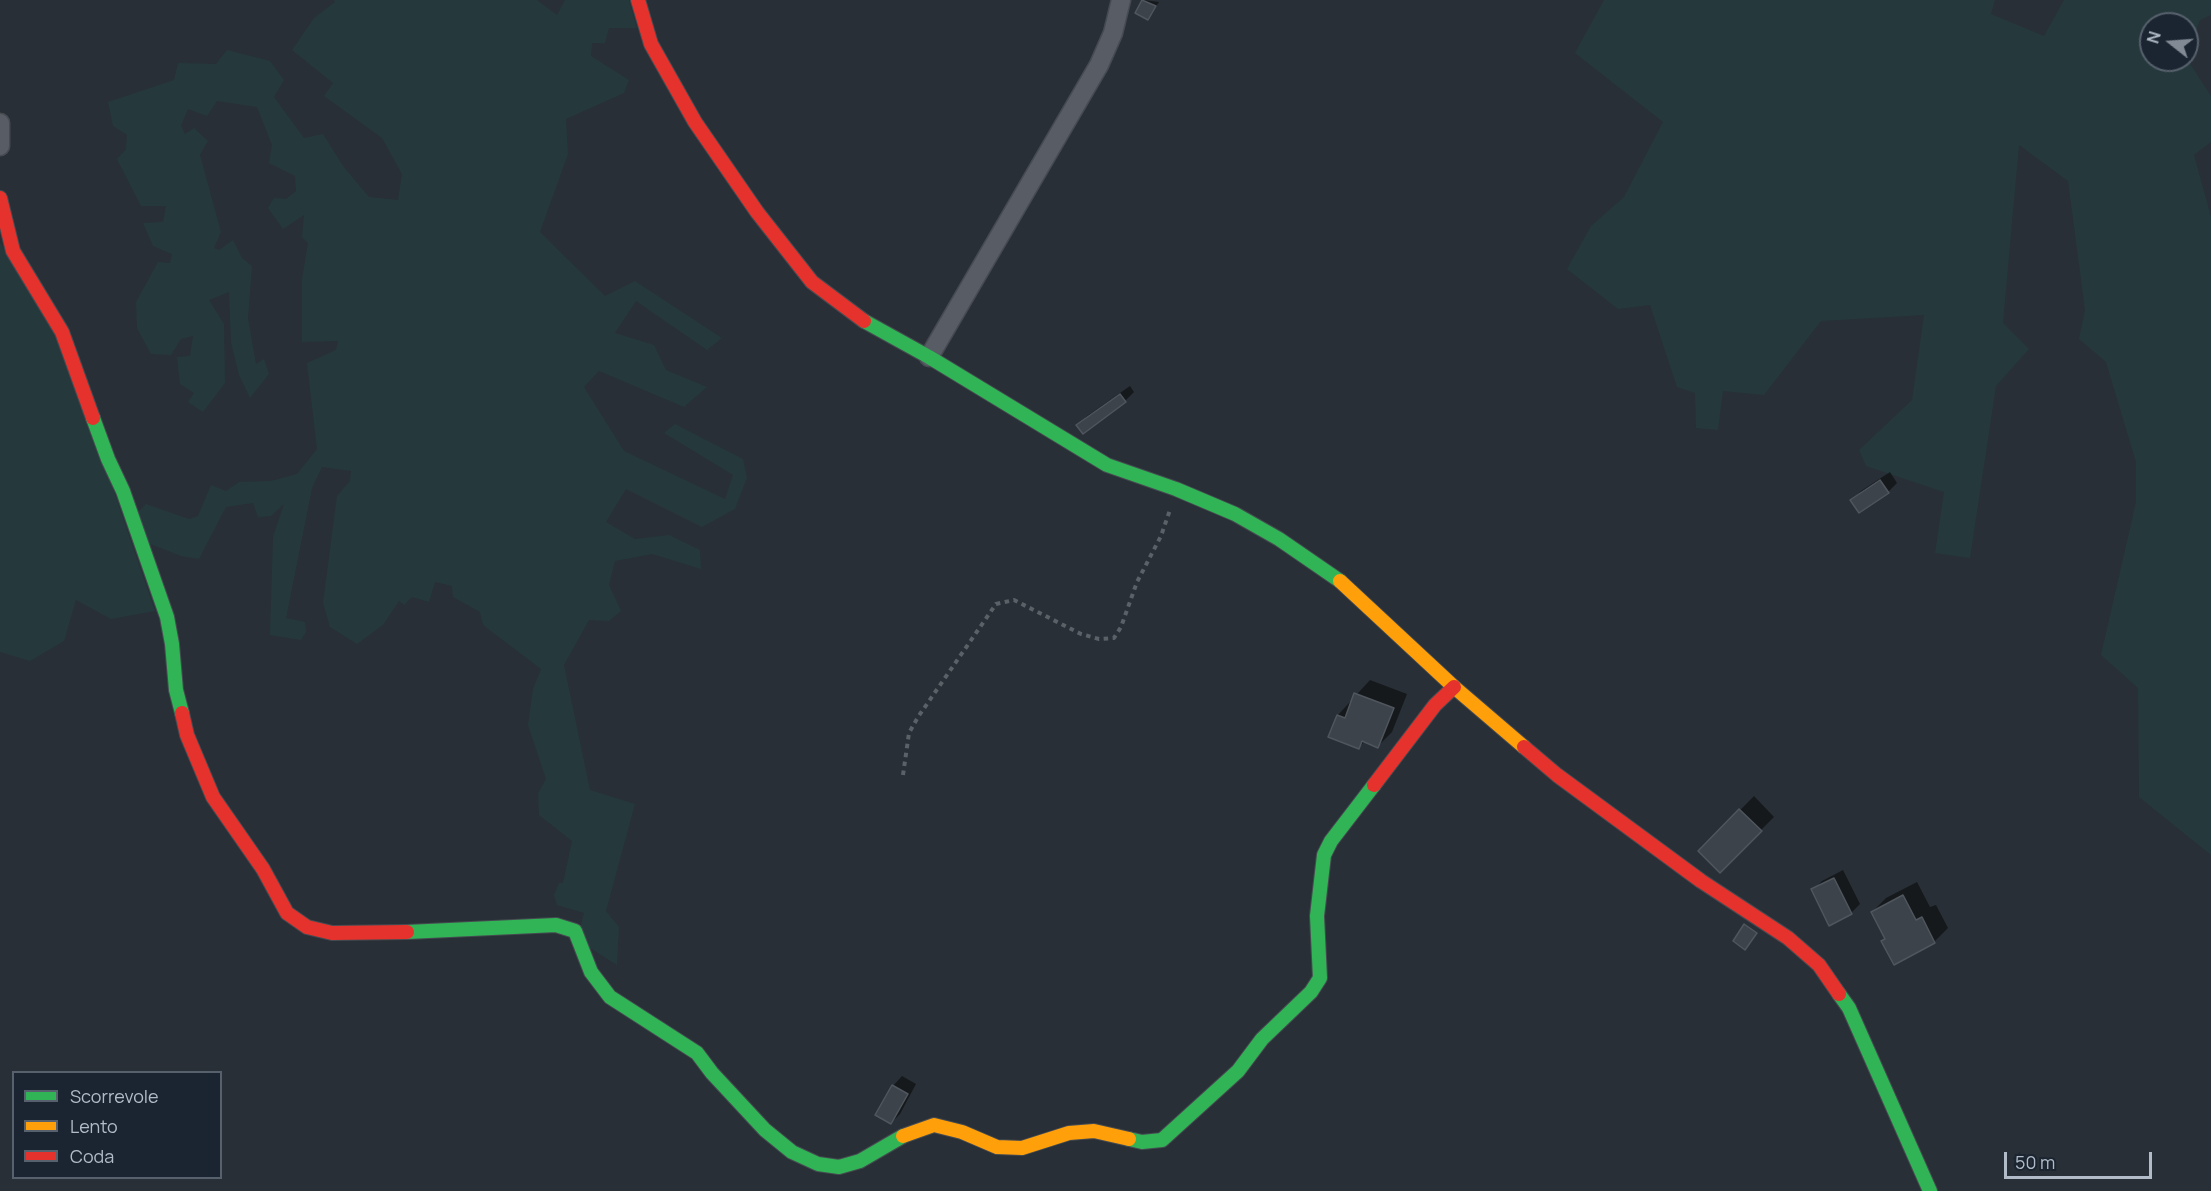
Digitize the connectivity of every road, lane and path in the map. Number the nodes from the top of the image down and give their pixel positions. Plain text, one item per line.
1 (638, 0) edge
2 (1121, 0) edge
3 (0, 123) edge
4 (0, 147) edge
5 (0, 198) edge
6 (929, 357) junction
7 (1176, 489) junction
8 (1454, 687) junction
9 (903, 776) dead end
10 (1930, 1191) edge

1 - 6 street
2 - 6 street
3 - 4 street
5 - 8 street
6 - 7 street
7 - 8 street
7 - 9 path
8 - 10 street

